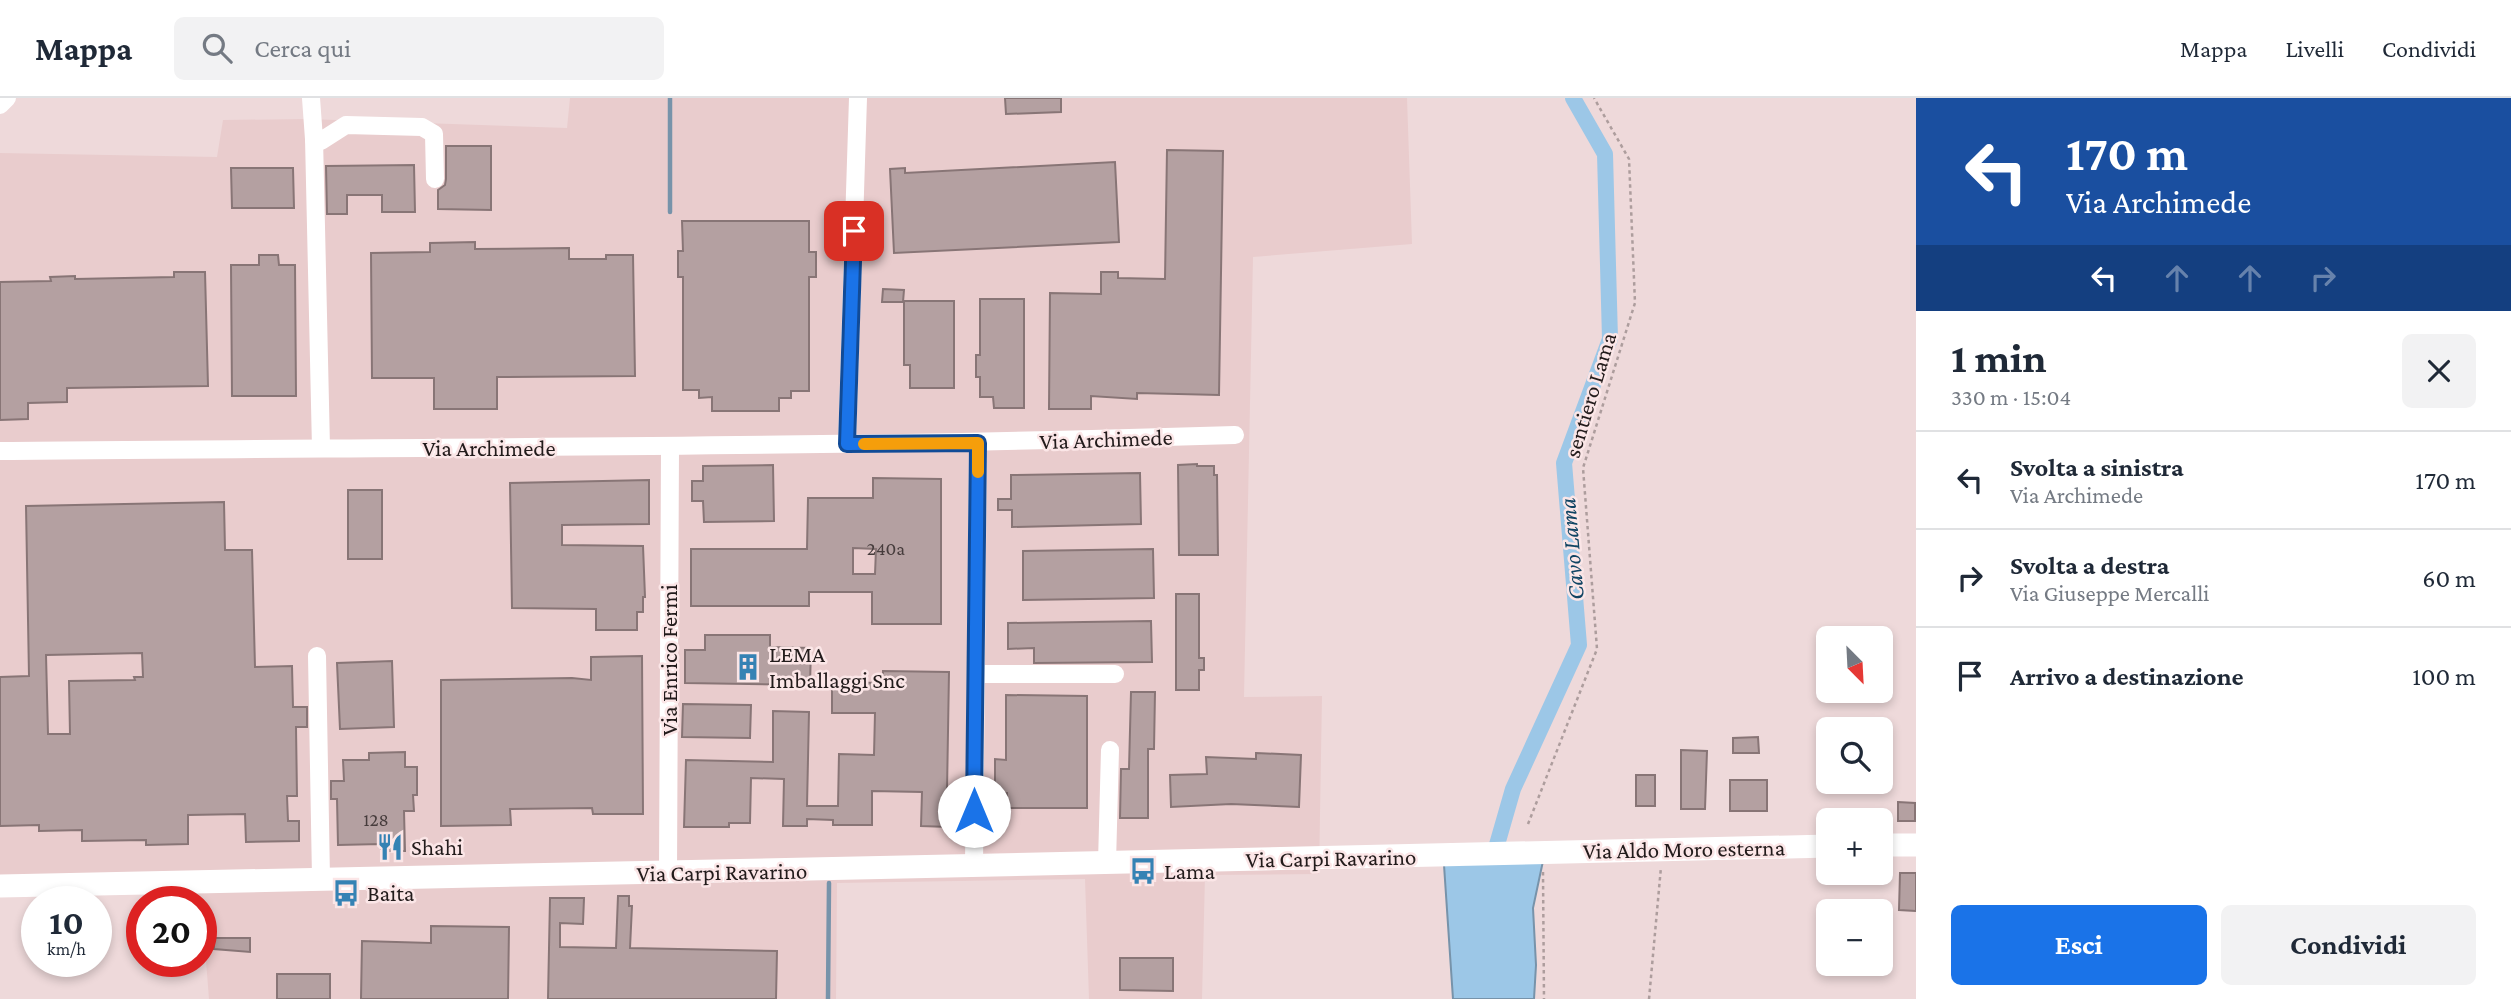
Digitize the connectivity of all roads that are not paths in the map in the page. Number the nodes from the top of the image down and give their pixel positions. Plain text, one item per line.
1 (7, 98) edge
2 (311, 98) edge
3 (858, 98) edge
4 (0, 105) edge
5 (314, 138) junction
6 (435, 178) dead end
7 (1235, 436) dead end
8 (978, 443) junction
9 (847, 444) junction
10 (321, 448) junction
11 (670, 448) junction
12 (0, 451) edge
13 (317, 656) dead end
14 (976, 674) junction
15 (1115, 674) dead end
16 (1110, 750) dead end
17 (1893, 845) edge
18 (1916, 845) edge
19 (1816, 846) edge
20 (1445, 855) joint
21 (1107, 863) junction
22 (974, 866) junction
23 (668, 873) junction
24 (321, 878) junction
25 (0, 886) edge

1 - 4 street
2 - 5 street
3 - 9 street
5 - 6 street
5 - 10 street
7 - 8 street, Via Archimede
8 - 9 street, Via Archimede
8 - 14 street
9 - 11 street, Via Archimede
10 - 11 street, Via Archimede
10 - 12 street, Via Archimede
11 - 23 street, Via Enrico Fermi
13 - 24 street
14 - 15 street
14 - 22 street
16 - 21 street
17 - 18 main road
19 - 20 main road, Via Aldo Moro esterna
20 - 21 main road, Via Carpi Ravarino
21 - 22 main road, Via Carpi Ravarino
22 - 23 main road, Via Carpi Ravarino
23 - 24 main road, Via Carpi Ravarino
24 - 25 main road, Via Carpi Ravarino

